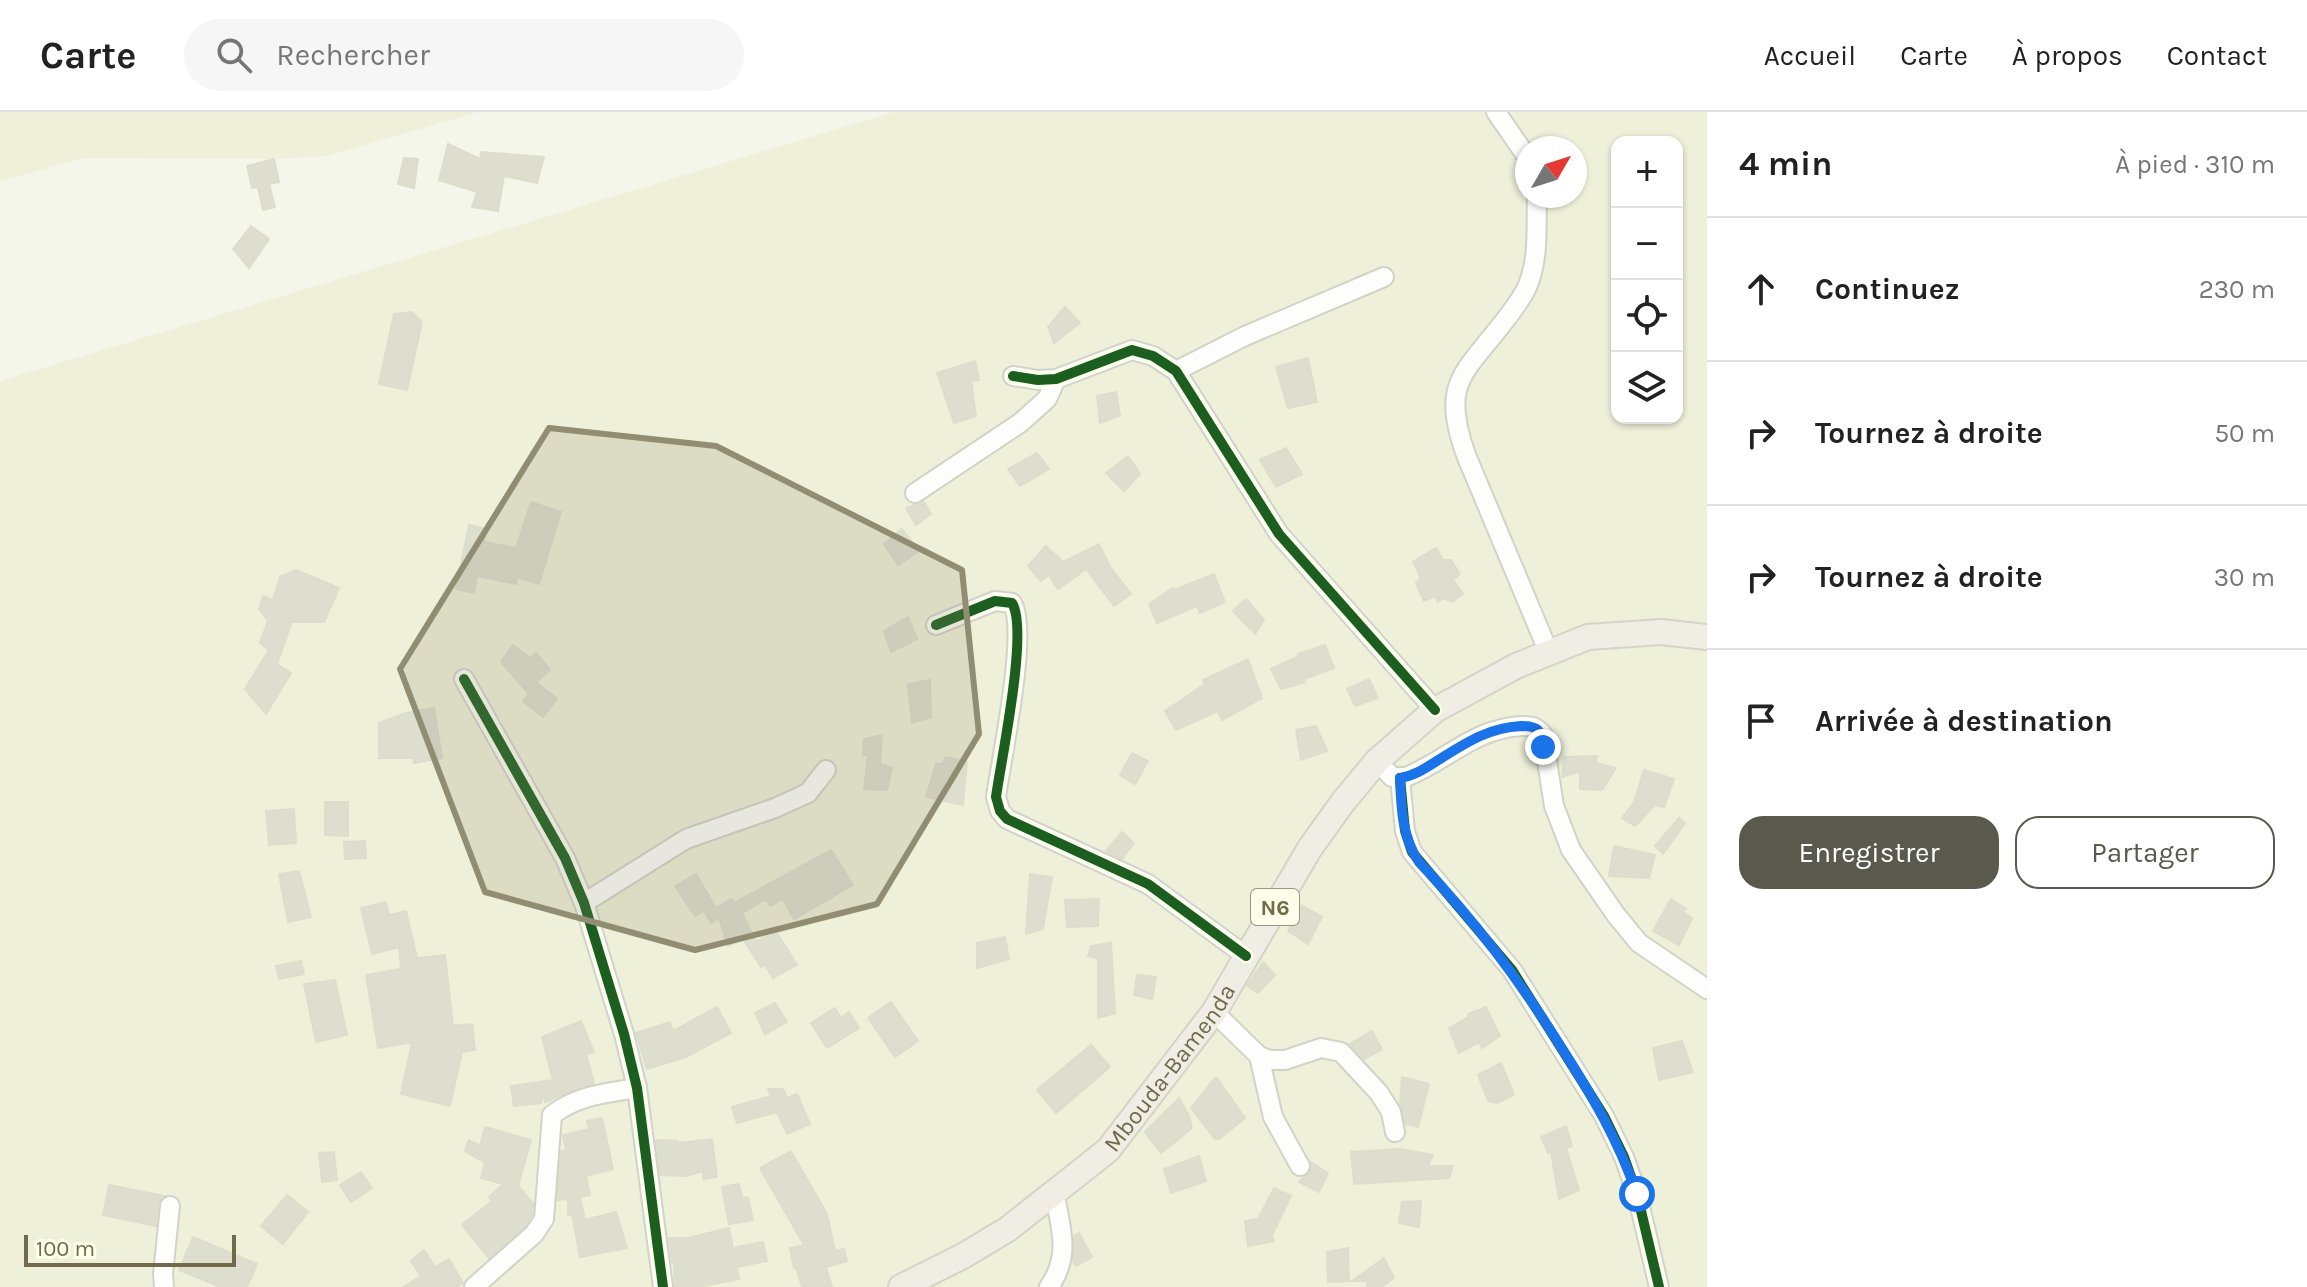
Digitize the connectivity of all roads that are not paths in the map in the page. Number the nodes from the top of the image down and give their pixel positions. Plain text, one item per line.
1 (1496, 112) edge
2 (1515, 140) edge
3 (1536, 208) edge
4 (1384, 277) dead end
5 (1176, 371) junction
6 (1013, 376) dead end
7 (1056, 379) junction
8 (915, 493) dead end
9 (936, 625) dead end
10 (1707, 637) edge
11 (1549, 653) junction
12 (464, 679) dead end
13 (1435, 710) junction
14 (1377, 761) junction
15 (826, 770) dead end
16 (1400, 778) junction
17 (584, 903) junction
18 (1246, 956) junction
19 (1707, 989) edge
20 (1214, 1012) junction
21 (1259, 1056) junction
22 (637, 1088) junction
23 (1395, 1132) dead end
24 (1300, 1166) dead end
25 (1054, 1190) junction
26 (170, 1206) dead end
27 (164, 1287) edge
28 (474, 1287) edge
29 (663, 1287) edge
30 (901, 1287) edge
31 (1049, 1287) edge
32 (1659, 1287) edge

1 - 2 street
3 - 11 street
4 - 5 street
5 - 7 street
5 - 13 street
6 - 7 street
7 - 8 street
9 - 18 street
10 - 11 highway, Mbouda-Bamenda / N6
11 - 13 highway, Mbouda-Bamenda / N6
12 - 17 street
13 - 14 highway, Mbouda-Bamenda / N6
14 - 16 street
14 - 18 highway, Mbouda-Bamenda / N6
15 - 17 street
16 - 19 street
16 - 32 street
17 - 22 street
18 - 20 highway, Mbouda-Bamenda / N6
20 - 21 street
20 - 25 highway, Mbouda-Bamenda / N6
21 - 23 street
21 - 24 street
22 - 28 street
22 - 29 street
25 - 30 highway, Mbouda-Bamenda / N6
25 - 31 street
26 - 27 street

